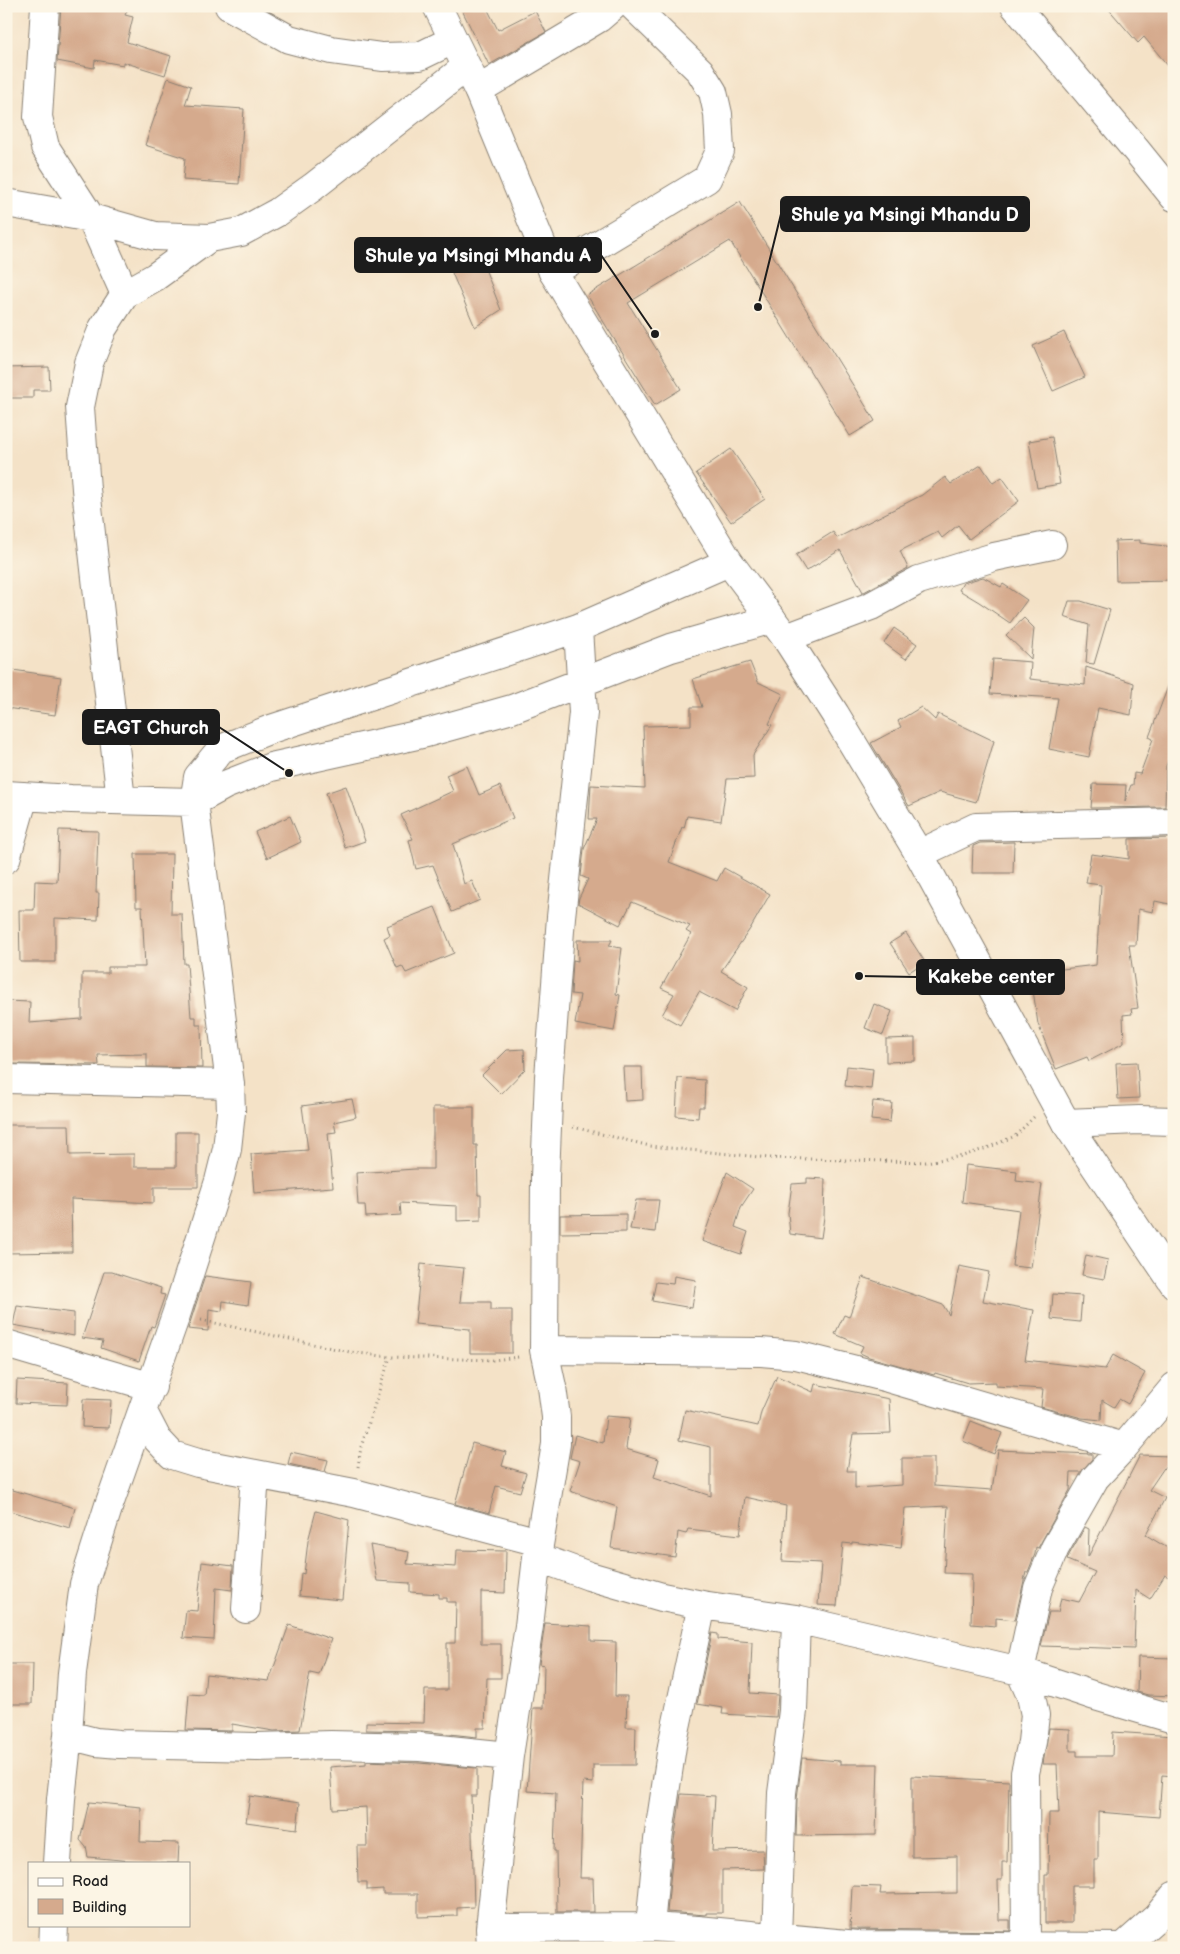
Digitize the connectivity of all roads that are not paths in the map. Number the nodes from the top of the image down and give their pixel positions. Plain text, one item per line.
1 (44, 6) edge
2 (230, 6) edge
3 (437, 6) edge
4 (614, 6) edge
5 (633, 6) edge
6 (1015, 6) edge
7 (453, 40) junction
8 (472, 78) junction
9 (1174, 197) edge
10 (6, 203) edge
11 (91, 218) junction
12 (210, 238) junction
13 (553, 272) junction
14 (125, 294) junction
15 (1052, 545) dead end
16 (729, 562) junction
17 (578, 628) junction
18 (779, 628) junction
19 (581, 683) junction
20 (15, 795) edge
21 (121, 800) junction
22 (194, 802) junction
23 (1174, 822) edge
24 (919, 854) junction
25 (6, 859) edge
26 (6, 1079) edge
27 (230, 1084) junction
28 (1174, 1121) edge
29 (1066, 1123) junction
30 (1174, 1284) edge
31 (6, 1344) edge
32 (544, 1351) junction
33 (152, 1387) junction
34 (1174, 1387) edge
35 (142, 1412) junction
36 (1124, 1447) junction
37 (256, 1474) junction
38 (538, 1550) junction
39 (702, 1605) junction
40 (246, 1609) dead end
41 (796, 1618) junction
42 (1020, 1671) junction
43 (1174, 1719) edge
44 (68, 1735) junction
45 (509, 1756) junction
46 (57, 1862) edge
47 (1174, 1896) edge
48 (54, 1926) edge
49 (650, 1927) junction
50 (491, 1938) edge
51 (777, 1938) junction
52 (1026, 1947) edge
53 (1123, 1947) edge
54 (53, 1948) edge

1 - 11 street
2 - 7 street
3 - 7 street
4 - 8 street
5 - 13 street
6 - 9 street
7 - 8 street
8 - 12 street
8 - 13 street
10 - 11 street
11 - 12 street
11 - 14 street
12 - 14 street
13 - 16 street
14 - 21 street
15 - 18 street
16 - 17 street
16 - 18 street
17 - 19 street
17 - 22 street
18 - 19 street
18 - 24 street
19 - 22 street
19 - 32 street
20 - 21 street
20 - 25 street
21 - 22 street
22 - 27 street
23 - 24 street
24 - 29 street
26 - 27 street
27 - 33 street
28 - 29 street
29 - 30 street
31 - 33 street
32 - 36 street
32 - 38 street
33 - 35 street
34 - 36 street
35 - 37 street
35 - 44 street
36 - 42 street
37 - 38 street
37 - 40 street
38 - 39 street
38 - 45 street
39 - 41 street
39 - 49 street
41 - 42 street
41 - 51 street
42 - 43 street
42 - 52 street
44 - 45 street
44 - 46 street
45 - 50 street
47 - 53 street
48 - 54 street
49 - 50 street
49 - 51 street
51 - 52 street
52 - 53 street

